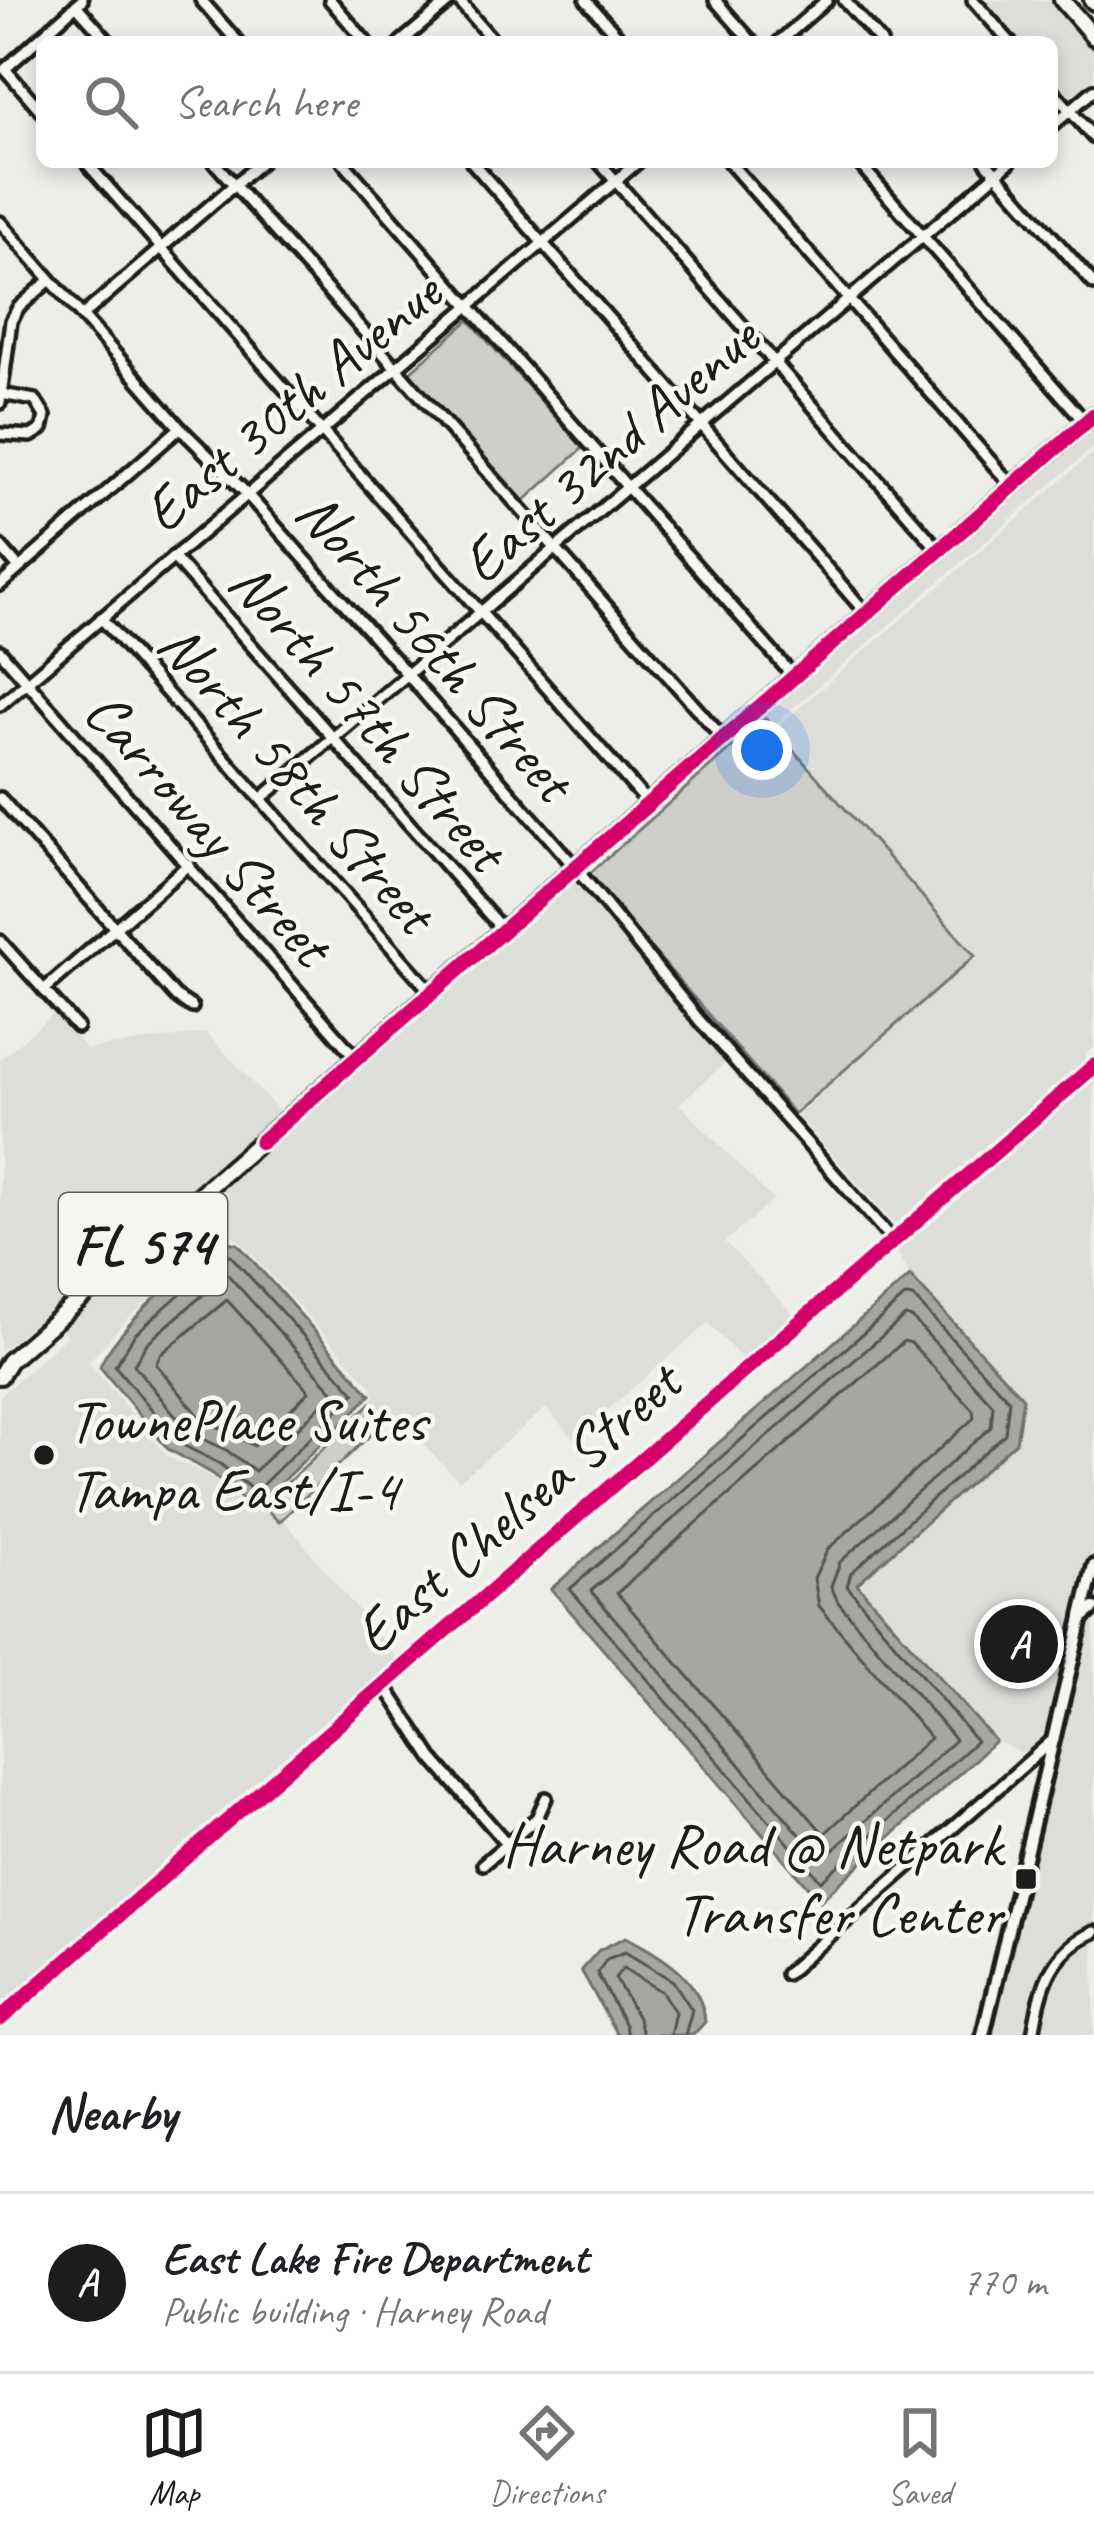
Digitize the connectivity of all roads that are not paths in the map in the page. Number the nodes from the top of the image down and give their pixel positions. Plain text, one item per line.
1 (201, 0) edge
2 (329, 0) edge
3 (454, 0) edge
4 (586, 0) edge
5 (715, 0) edge
6 (827, 0) edge
7 (844, 0) edge
8 (973, 0) edge
9 (1062, 0) edge
10 (79, 2) edge
11 (41, 36) edge
12 (104, 36) edge
13 (233, 36) edge
14 (362, 36) edge
15 (409, 36) edge
16 (488, 36) edge
17 (618, 36) edge
18 (747, 36) edge
19 (786, 36) edge
20 (876, 36) edge
21 (1005, 36) edge
22 (1094, 37) edge
23 (36, 41) edge
24 (1094, 90) edge
25 (1058, 97) edge
26 (36, 105) edge
27 (1070, 110) junction
28 (1058, 121) edge
29 (1094, 138) edge
30 (91, 168) edge
31 (219, 168) edge
32 (253, 168) edge
33 (348, 168) edge
34 (477, 168) edge
35 (604, 168) edge
36 (631, 168) edge
37 (734, 168) edge
38 (863, 168) edge
39 (991, 168) edge
40 (1002, 168) edge
41 (996, 173) junction
42 (615, 181) junction
43 (234, 185) junction
44 (0, 222) edge
45 (923, 236) junction
46 (542, 242) junction
47 (160, 248) junction
48 (50, 280) junction
49 (1094, 284) edge
50 (850, 300) junction
51 (468, 305) junction
52 (82, 316) junction
53 (774, 362) junction
54 (394, 366) junction
55 (1, 394) edge
56 (0, 403) edge
57 (1090, 418) edge
58 (701, 424) junction
59 (180, 428) junction
60 (320, 430) junction
61 (0, 434) edge
62 (1012, 486) junction
63 (628, 487) junction
64 (245, 493) junction
65 (0, 546) edge
66 (554, 550) junction
67 (939, 550) junction
68 (173, 556) junction
69 (19, 568) junction
70 (0, 585) edge
71 (866, 613) junction
72 (481, 614) junction
73 (101, 618) junction
74 (0, 651) edge
75 (408, 675) junction
76 (794, 676) junction
77 (26, 682) junction
78 (0, 704) edge
79 (722, 737) junction
80 (333, 738) junction
81 (0, 798) edge
82 (262, 798) junction
83 (647, 802) junction
84 (189, 864) junction
85 (574, 866) junction
86 (116, 928) junction
87 (502, 929) junction
88 (0, 941) edge
89 (44, 990) junction
90 (431, 992) junction
91 (192, 1006) dead end
92 (77, 1027) dead end
93 (356, 1058) junction
94 (1094, 1066) edge
95 (892, 1241) junction
96 (4, 1362) edge
97 (0, 1376) edge
98 (1094, 1566) edge
99 (1094, 1608) edge
100 (1082, 1618) junction
101 (385, 1685) junction
102 (1054, 1739) junction
103 (546, 1798) dead end
104 (507, 1844) junction
105 (484, 1864) dead end
106 (1094, 1932) edge
107 (786, 1974) dead end
108 (0, 2019) edge
109 (983, 2035) edge
110 (1033, 2035) edge

1 - 13 street
2 - 14 street
3 - 15 street
3 - 16 street
4 - 17 street
5 - 18 street
6 - 19 street
7 - 20 street
8 - 21 street
9 - 22 main road
10 - 11 street
10 - 12 street
23 - 26 street
24 - 27 street
25 - 27 street
27 - 28 street
27 - 29 street
30 - 47 street
31 - 43 street
32 - 43 street
33 - 51 street
34 - 46 street
35 - 42 street
36 - 42 street, East 30th Avenue
37 - 50 street
38 - 45 street
39 - 41 street
40 - 41 street, East 32nd Avenue
41 - 45 street, East 32nd Avenue
41 - 49 street
42 - 46 street, East 30th Avenue
42 - 53 street
43 - 47 street
43 - 54 street
44 - 48 street, North 56th Street
45 - 50 street, East 32nd Avenue
45 - 57 street
46 - 51 street, East 30th Avenue
46 - 58 street
47 - 52 street
47 - 60 street
48 - 52 street, North 56th Street
48 - 55 street
50 - 53 street, East 32nd Avenue
50 - 62 street
51 - 54 street, East 30th Avenue
51 - 63 street
52 - 59 street, North 56th Street
53 - 58 street, East 32nd Avenue
53 - 67 street
54 - 60 street, East 30th Avenue
54 - 66 street
55 - 56 street
55 - 61 street
57 - 62 main road, FL 574
58 - 63 street, East 32nd Avenue
58 - 71 street
59 - 64 street, North 56th Street
59 - 69 street
60 - 64 street, East 30th Avenue
60 - 72 street
62 - 67 main road, FL 574
63 - 66 street, East 32nd Avenue
63 - 76 street
64 - 68 street, East 30th Avenue
64 - 75 street, North 56th Street
65 - 69 street
66 - 72 street, East 32nd Avenue
66 - 79 street
67 - 71 main road, FL 574
68 - 73 street, East 30th Avenue
68 - 80 street, North 57th Street
69 - 70 street
71 - 76 main road, FL 574
72 - 75 street, East 32nd Avenue
72 - 83 street
73 - 77 street, East 30th Avenue
73 - 82 street, North 58th Street
74 - 77 street, Carroway Street
75 - 80 street, East 32nd Avenue
75 - 85 street, North 56th Street
76 - 79 main road, FL 574
77 - 78 street, East 30th Avenue
77 - 84 street, Carroway Street
79 - 83 main road, FL 574
80 - 82 street, East 32nd Avenue
80 - 87 street, North 57th Street
81 - 86 street
82 - 90 street, North 58th Street
83 - 85 main road, FL 574
84 - 86 street
84 - 93 street, Carroway Street
85 - 87 main road, FL 574
85 - 95 street, North 56th Street
86 - 89 street
86 - 91 street
87 - 90 main road, FL 574
88 - 89 street
89 - 92 street
90 - 93 main road, FL 574
93 - 96 main road, FL 574
94 - 95 street, East Chelsea Street
95 - 101 street, East Chelsea Street
96 - 97 main road, FL 574
98 - 100 street
99 - 100 street
100 - 102 street
101 - 104 street
101 - 108 street, East Chelsea Street
102 - 107 street
102 - 109 street
103 - 104 street
104 - 105 street
106 - 110 street

